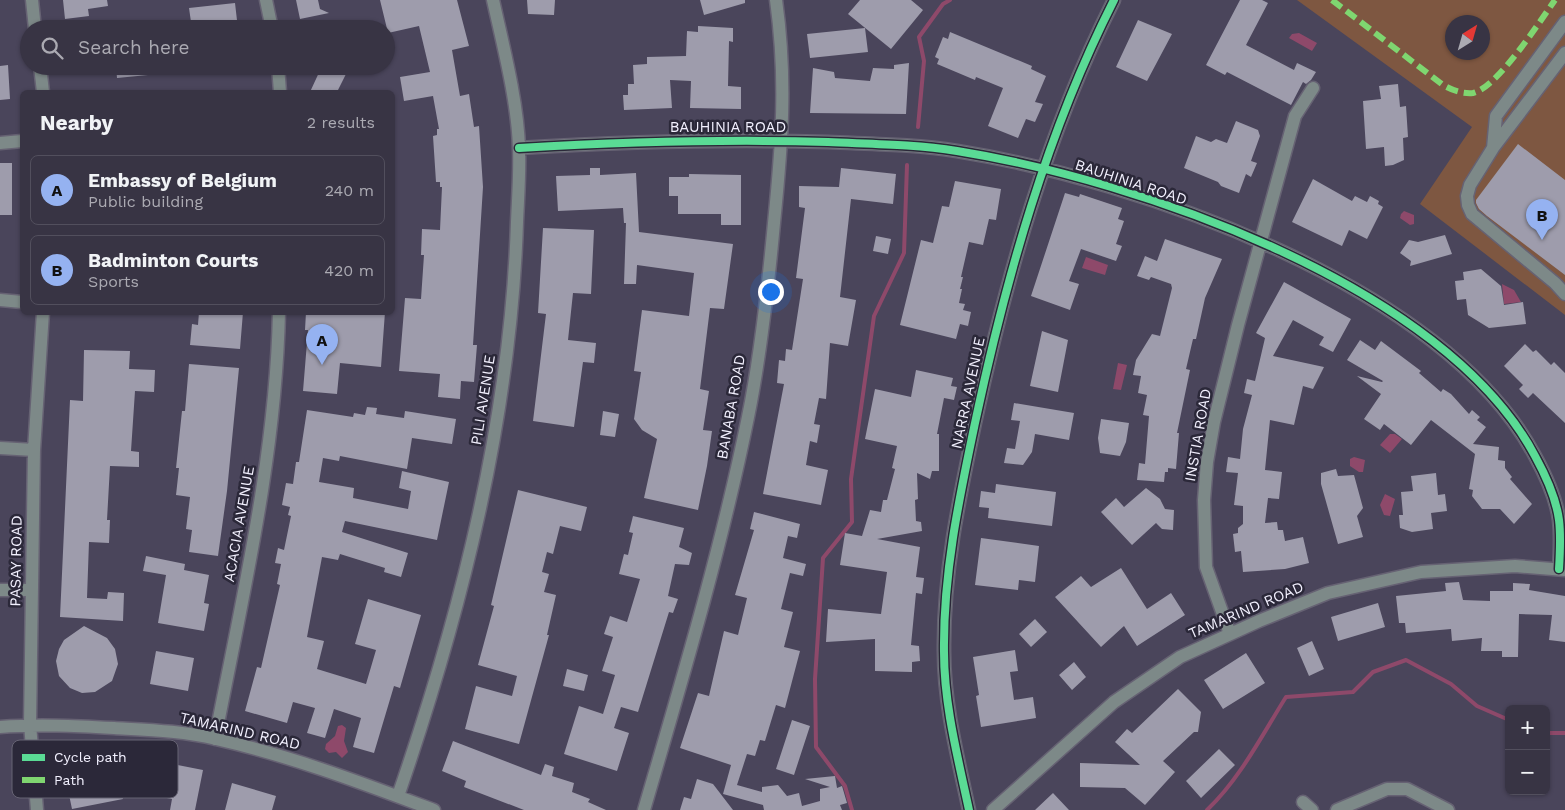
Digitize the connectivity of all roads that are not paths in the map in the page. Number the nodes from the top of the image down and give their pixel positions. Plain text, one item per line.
1 (32, 0) edge
2 (266, 0) edge
3 (493, 0) edge
4 (776, 0) edge
5 (1114, 0) edge
6 (34, 20) edge
7 (270, 20) edge
8 (1565, 22) edge
9 (1551, 41) junction
10 (1565, 52) edge
11 (41, 75) edge
12 (279, 75) edge
13 (1312, 88) dead end
14 (43, 90) edge
15 (280, 90) edge
16 (20, 141) edge
17 (782, 141) junction
18 (0, 143) edge
19 (519, 148) junction
20 (1493, 148) junction
21 (1045, 168) junction
22 (1262, 242) junction
23 (1565, 294) edge
24 (0, 300) edge
25 (20, 302) edge
26 (43, 315) edge
27 (279, 315) edge
28 (0, 448) edge
29 (34, 450) junction
30 (1562, 569) edge
31 (0, 590) edge
32 (32, 590) junction
33 (1230, 634) junction
34 (30, 724) junction
35 (0, 727) edge
36 (215, 739) junction
37 (31, 740) edge
38 (398, 796) junction
39 (434, 810) edge
40 (644, 810) edge
41 (969, 810) edge
42 (993, 810) edge
43 (1337, 810) edge
44 (1448, 810) edge

1 - 6 street
2 - 7 street
3 - 19 street, PILI AVENUE
4 - 17 street, BANABA ROAD
5 - 21 street, NARRA AVENUE
8 - 9 street
9 - 10 street
9 - 20 street
10 - 20 street
11 - 14 street
12 - 15 street
13 - 22 street, INSTIA ROAD
16 - 18 street
17 - 19 street, BAUHINIA ROAD
17 - 21 street, BAUHINIA ROAD
17 - 40 street, BANABA ROAD
19 - 38 street, PILI AVENUE
20 - 23 street
21 - 22 street, BAUHINIA ROAD
21 - 41 street, NARRA AVENUE
22 - 30 street, BAUHINIA ROAD
22 - 33 street, INSTIA ROAD
24 - 25 street
26 - 29 street, PASAY ROAD
27 - 36 street, ACACIA AVENUE
28 - 29 street
29 - 32 street, PASAY ROAD
30 - 33 street, TAMARIND ROAD
31 - 32 street
32 - 34 street, PASAY ROAD
33 - 42 street, TAMARIND ROAD
34 - 35 street, TAMARIND ROAD
34 - 36 street, TAMARIND ROAD
34 - 37 street, PASAY ROAD
36 - 38 street, TAMARIND ROAD
38 - 39 street, TAMARIND ROAD
43 - 44 street

